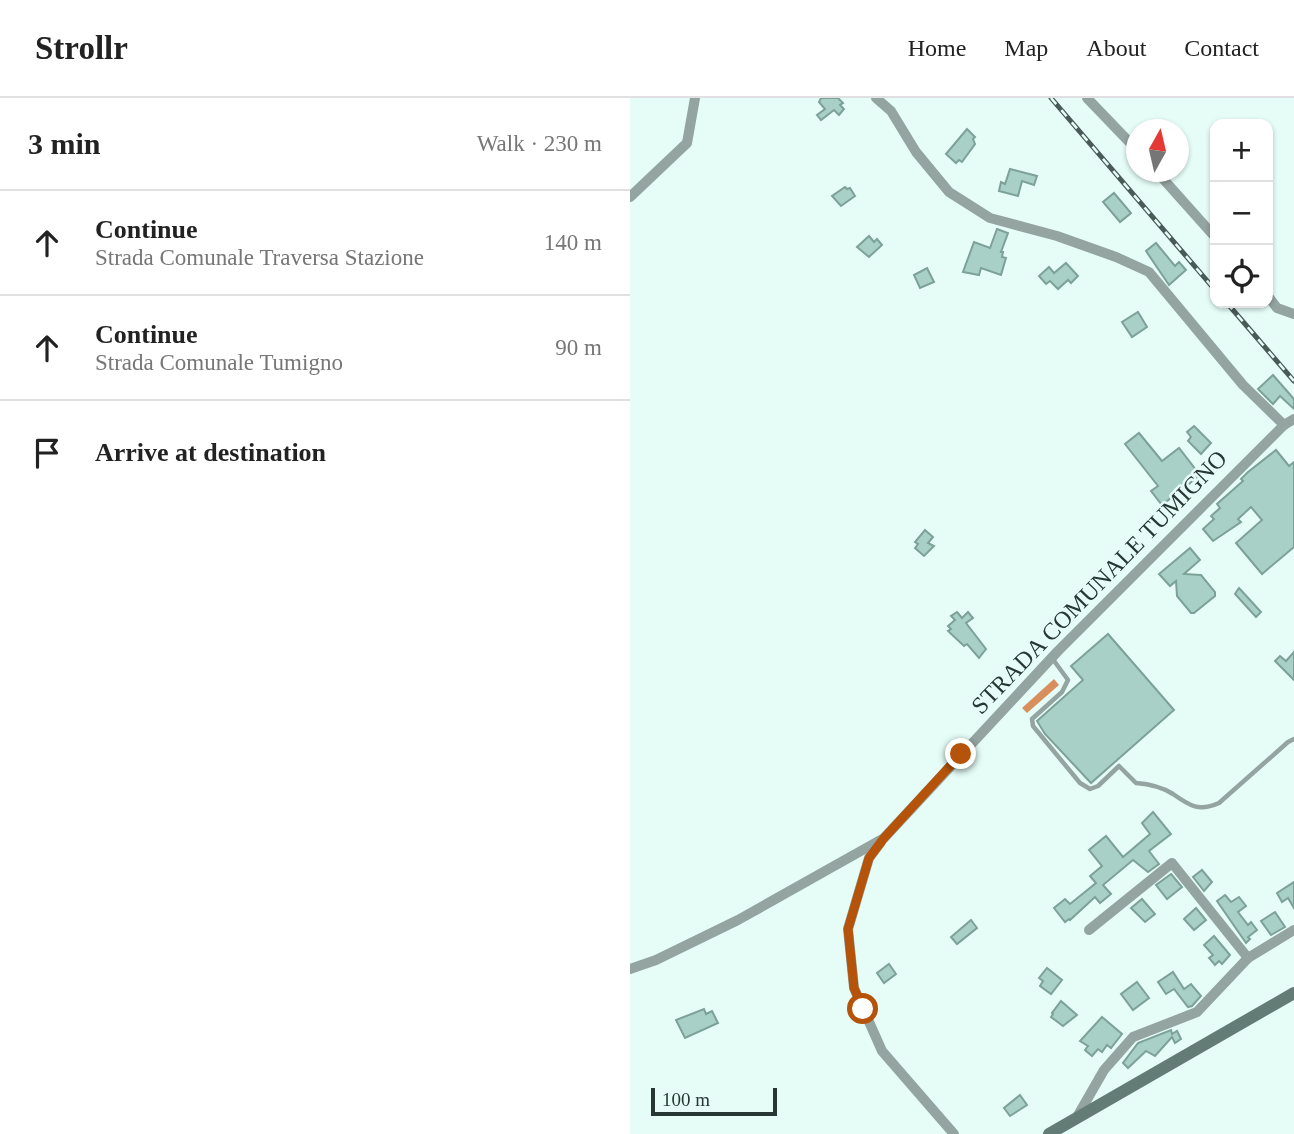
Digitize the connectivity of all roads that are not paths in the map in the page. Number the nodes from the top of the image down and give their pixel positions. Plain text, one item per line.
1 (695, 98) edge
2 (876, 98) edge
3 (1087, 98) edge
4 (1126, 139) edge
5 (1166, 182) edge
6 (630, 197) edge
7 (1210, 231) edge
8 (1273, 303) edge
9 (1294, 314) edge
10 (1294, 419) edge
11 (1284, 425) junction
12 (1052, 658) junction
13 (1294, 739) edge
14 (884, 838) junction
15 (1089, 930) dead end
16 (1294, 930) edge
17 (1248, 958) junction
18 (630, 969) edge
19 (1294, 993) edge
20 (1077, 1118) junction
21 (954, 1134) edge
22 (1049, 1134) edge

1 - 6 street
2 - 11 street
3 - 4 street
5 - 7 street
8 - 9 street
10 - 11 street, STRADA COMUNALE TUMIGNO
11 - 12 street, STRADA COMUNALE TUMIGNO
12 - 13 lane
12 - 14 street, STRADA COMUNALE TUMIGNO
14 - 18 street, STRADA COMUNALE TUMIGNO
14 - 21 street
15 - 17 street
16 - 17 street
17 - 20 street
19 - 20 street
20 - 22 street

